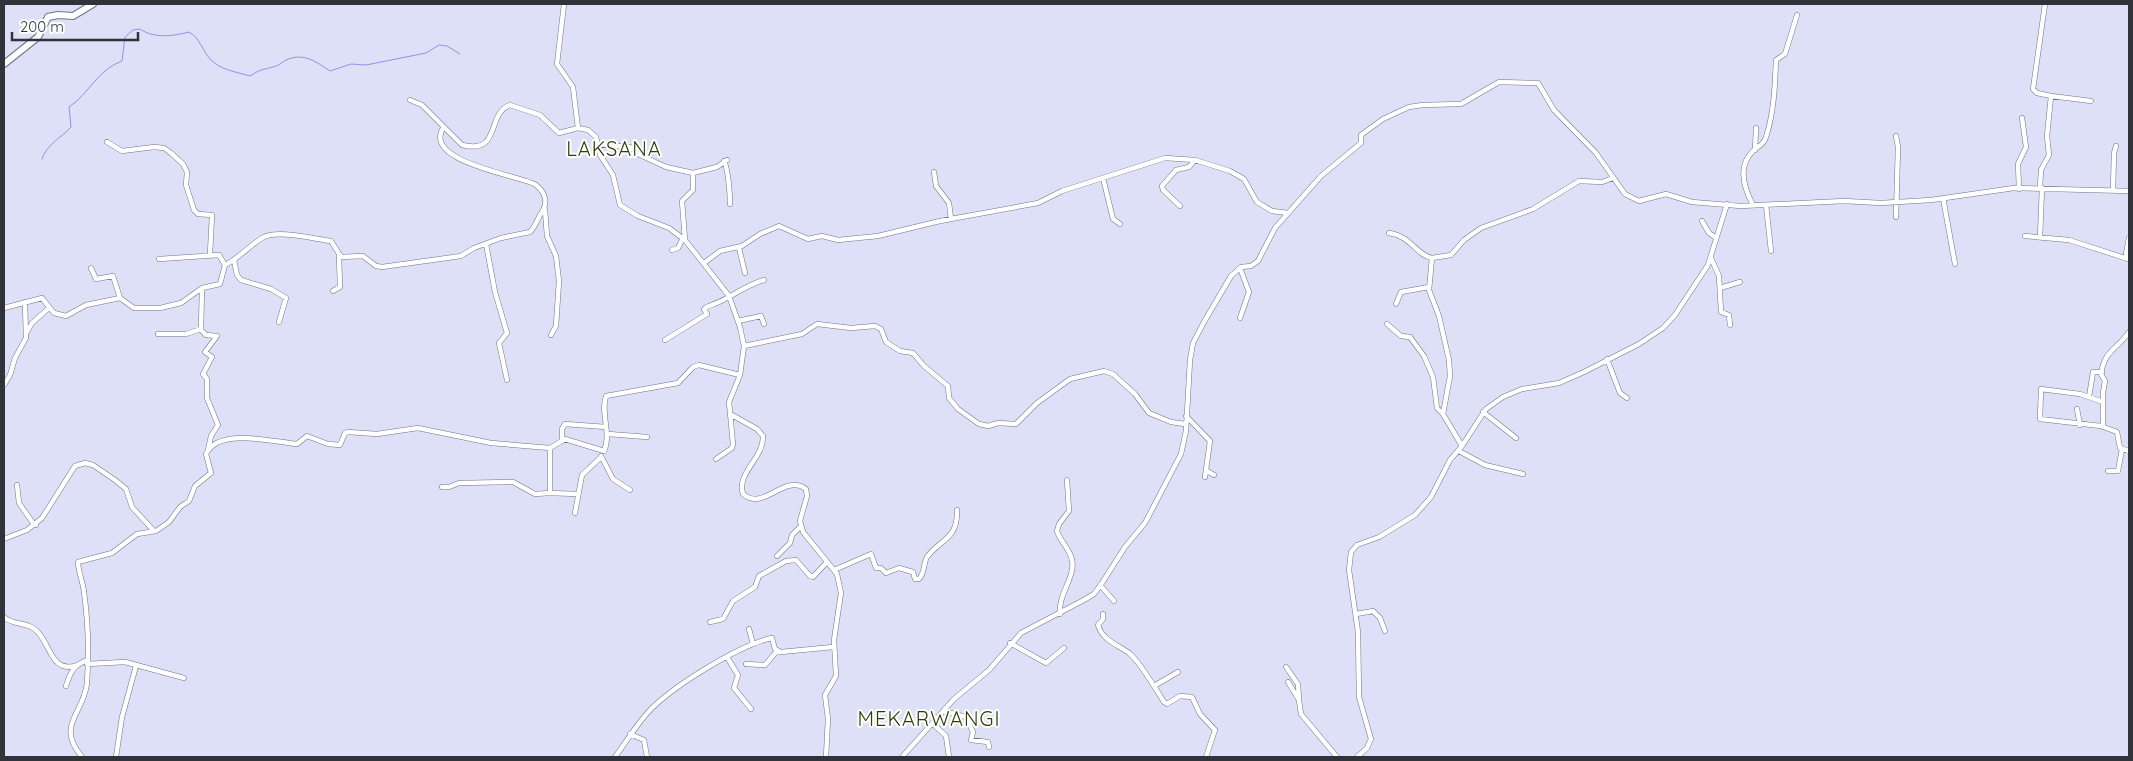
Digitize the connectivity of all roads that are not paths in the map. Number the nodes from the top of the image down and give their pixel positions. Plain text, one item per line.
1 (93, 4) edge
2 (564, 4) edge
3 (2046, 4) edge
4 (1797, 15) dead end
5 (4, 64) edge
6 (2051, 96) junction
7 (410, 100) dead end
8 (2091, 100) dead end
9 (2022, 118) dead end
10 (443, 128) junction
11 (578, 128) junction
12 (1756, 128) dead end
13 (1896, 136) dead end
14 (107, 142) dead end
15 (598, 144) junction
16 (2116, 146) dead end
17 (1755, 150) junction
18 (1195, 160) junction
19 (934, 172) dead end
20 (693, 173) junction
21 (1103, 178) junction
22 (1614, 178) junction
23 (2041, 188) junction
24 (2019, 189) junction
25 (2113, 190) junction
26 (2129, 191) edge
27 (1943, 198) junction
28 (1898, 202) junction
29 (730, 204) dead end
30 (1727, 204) junction
31 (1753, 205) junction
32 (1766, 205) junction
33 (1180, 206) dead end
34 (545, 210) junction
35 (1288, 214) junction
36 (1896, 217) dead end
37 (951, 219) junction
38 (1702, 221) dead end
39 (1120, 224) dead end
40 (1390, 233) dead end
41 (2025, 236) dead end
42 (2040, 237) junction
43 (1716, 238) junction
44 (2129, 238) edge
45 (684, 239) junction
46 (486, 244) junction
47 (739, 248) junction
48 (672, 250) dead end
49 (1771, 251) dead end
50 (210, 254) junction
51 (339, 256) junction
52 (1432, 258) junction
53 (1711, 258) junction
54 (2129, 259) edge
55 (159, 260) dead end
56 (234, 260) junction
57 (704, 263) junction
58 (1955, 264) dead end
59 (225, 265) junction
60 (91, 268) dead end
61 (1240, 268) junction
62 (745, 273) dead end
63 (764, 280) dead end
64 (1740, 282) dead end
65 (1429, 287) junction
66 (202, 288) junction
67 (1720, 288) junction
68 (334, 291) dead end
69 (729, 296) junction
70 (120, 298) junction
71 (25, 302) junction
72 (1396, 304) dead end
73 (4, 308) edge
74 (49, 308) junction
75 (1240, 318) dead end
76 (738, 321) junction
77 (279, 322) dead end
78 (764, 324) dead end
79 (1387, 324) dead end
80 (1730, 324) dead end
81 (201, 329) junction
82 (26, 332) junction
83 (2129, 332) edge
84 (158, 334) dead end
85 (551, 335) dead end
86 (665, 340) dead end
87 (744, 346) junction
88 (1607, 359) junction
89 (2102, 372) junction
90 (740, 375) junction
91 (507, 380) dead end
92 (4, 385) edge
93 (2088, 397) junction
94 (1627, 398) dead end
95 (2103, 402) junction
96 (2077, 410) dead end
97 (1483, 412) junction
98 (1443, 414) junction
99 (732, 415) junction
100 (1186, 416) junction
101 (1185, 424) junction
102 (2080, 425) junction
103 (606, 427) junction
104 (2103, 427) junction
105 (608, 434) junction
106 (647, 437) dead end
107 (1516, 438) dead end
108 (562, 439) junction
109 (1462, 446) junction
110 (550, 448) junction
111 (2122, 449) junction
112 (208, 450) junction
113 (604, 450) junction
114 (1459, 451) junction
115 (2129, 451) edge
116 (600, 457) junction
117 (716, 459) dead end
118 (2108, 471) dead end
119 (1524, 474) dead end
120 (1214, 475) dead end
121 (1067, 480) dead end
122 (17, 486) dead end
123 (442, 487) dead end
124 (630, 490) dead end
125 (550, 493) junction
126 (577, 494) junction
127 (957, 510) dead end
128 (575, 513) dead end
129 (36, 525) junction
130 (801, 526) junction
131 (154, 531) junction
132 (4, 539) edge
133 (777, 556) dead end
134 (827, 562) junction
135 (834, 570) junction
136 (1100, 585) junction
137 (1114, 601) dead end
138 (1060, 614) junction
139 (1103, 614) dead end
140 (1356, 614) junction
141 (4, 617) edge
142 (710, 622) dead end
143 (749, 629) dead end
144 (1385, 630) dead end
145 (1010, 643) junction
146 (753, 644) junction
147 (833, 647) junction
148 (1064, 648) dead end
149 (777, 651) junction
150 (727, 657) junction
151 (88, 662) junction
152 (746, 664) dead end
153 (77, 665) junction
154 (136, 666) junction
155 (1286, 667) dead end
156 (1178, 672) dead end
157 (184, 678) dead end
158 (1288, 682) dead end
159 (66, 686) dead end
160 (1154, 686) junction
161 (1299, 700) junction
162 (750, 709) dead end
163 (943, 711) junction
164 (933, 724) junction
165 (630, 734) junction
166 (989, 747) dead end
167 (82, 757) edge
168 (116, 757) edge
169 (615, 757) edge
170 (647, 757) edge
171 (826, 757) edge
172 (902, 757) edge
173 (949, 757) edge
174 (1206, 757) edge
175 (1337, 757) edge
176 (1357, 757) edge

1 - 5 main road
2 - 11 street
3 - 6 street
4 - 17 street
6 - 8 street
6 - 23 street
7 - 10 street
9 - 24 street
10 - 11 street
10 - 34 street
11 - 15 street
12 - 17 street
13 - 28 street
14 - 50 street
15 - 20 street
15 - 45 street
16 - 25 street
17 - 31 street
18 - 21 street
18 - 33 street
18 - 35 street
19 - 37 street
20 - 29 street
20 - 45 street
21 - 37 street
21 - 39 street
22 - 30 street
22 - 35 street
22 - 52 street
23 - 24 street
23 - 25 street
23 - 42 street
24 - 27 street
25 - 26 street
27 - 28 street
27 - 58 street
28 - 32 street
28 - 36 street
30 - 31 street
30 - 43 street
31 - 32 street
32 - 49 street
34 - 46 street
34 - 85 street
35 - 61 street
37 - 47 street
38 - 43 street
40 - 52 street
41 - 42 street
42 - 54 street
43 - 53 street
44 - 54 street
45 - 48 street
45 - 57 street
46 - 51 street
46 - 91 street
47 - 57 street
47 - 62 street
50 - 55 street
50 - 59 street
51 - 56 street
51 - 68 street
52 - 65 street
53 - 67 street
53 - 88 street
56 - 59 street
56 - 77 street
57 - 69 street
59 - 66 street
60 - 70 street
61 - 75 street
61 - 100 street
63 - 69 street
64 - 67 street
65 - 72 street
65 - 98 street
66 - 70 street
66 - 81 street
67 - 80 street
69 - 76 street
69 - 86 street
70 - 74 street
71 - 73 street
71 - 74 street
71 - 82 street
74 - 82 street
76 - 78 street
76 - 87 street
79 - 98 street
81 - 84 street
81 - 112 street
82 - 92 street
83 - 89 street
87 - 90 street
87 - 101 street
88 - 94 street
88 - 97 street
89 - 93 street
89 - 95 street
90 - 99 street
90 - 103 street
93 - 95 street
93 - 102 street
95 - 104 street
96 - 102 street
97 - 107 street
97 - 109 street
98 - 109 street
99 - 117 street
99 - 130 street
100 - 101 street
100 - 120 street
101 - 136 street
102 - 104 street
103 - 105 street
103 - 108 street
104 - 111 street
105 - 106 street
105 - 113 street
108 - 110 street
108 - 113 street
109 - 114 street
110 - 112 street
110 - 125 street
111 - 115 street
111 - 118 street
112 - 131 street
113 - 116 street
114 - 119 street
114 - 140 street
116 - 124 street
116 - 126 street
121 - 138 street
122 - 129 street
123 - 125 street
125 - 126 street
126 - 128 street
127 - 135 street
129 - 131 street
129 - 132 street
130 - 133 street
130 - 134 street
131 - 151 street
134 - 135 street
134 - 142 street
135 - 147 street
136 - 137 street
136 - 138 street
138 - 145 street
139 - 160 street
140 - 144 street
140 - 176 street
141 - 153 street
143 - 146 street
145 - 148 street
145 - 163 street
146 - 149 street
146 - 150 street
147 - 149 street
147 - 171 street
149 - 152 street
150 - 162 street
150 - 165 street
151 - 153 street
151 - 154 street
151 - 167 street
153 - 159 street
154 - 157 street
154 - 168 street
155 - 161 street
156 - 160 street
158 - 161 street
160 - 174 street
161 - 175 street
163 - 164 street
163 - 166 street
164 - 172 street
164 - 173 street
165 - 169 street
165 - 170 street

